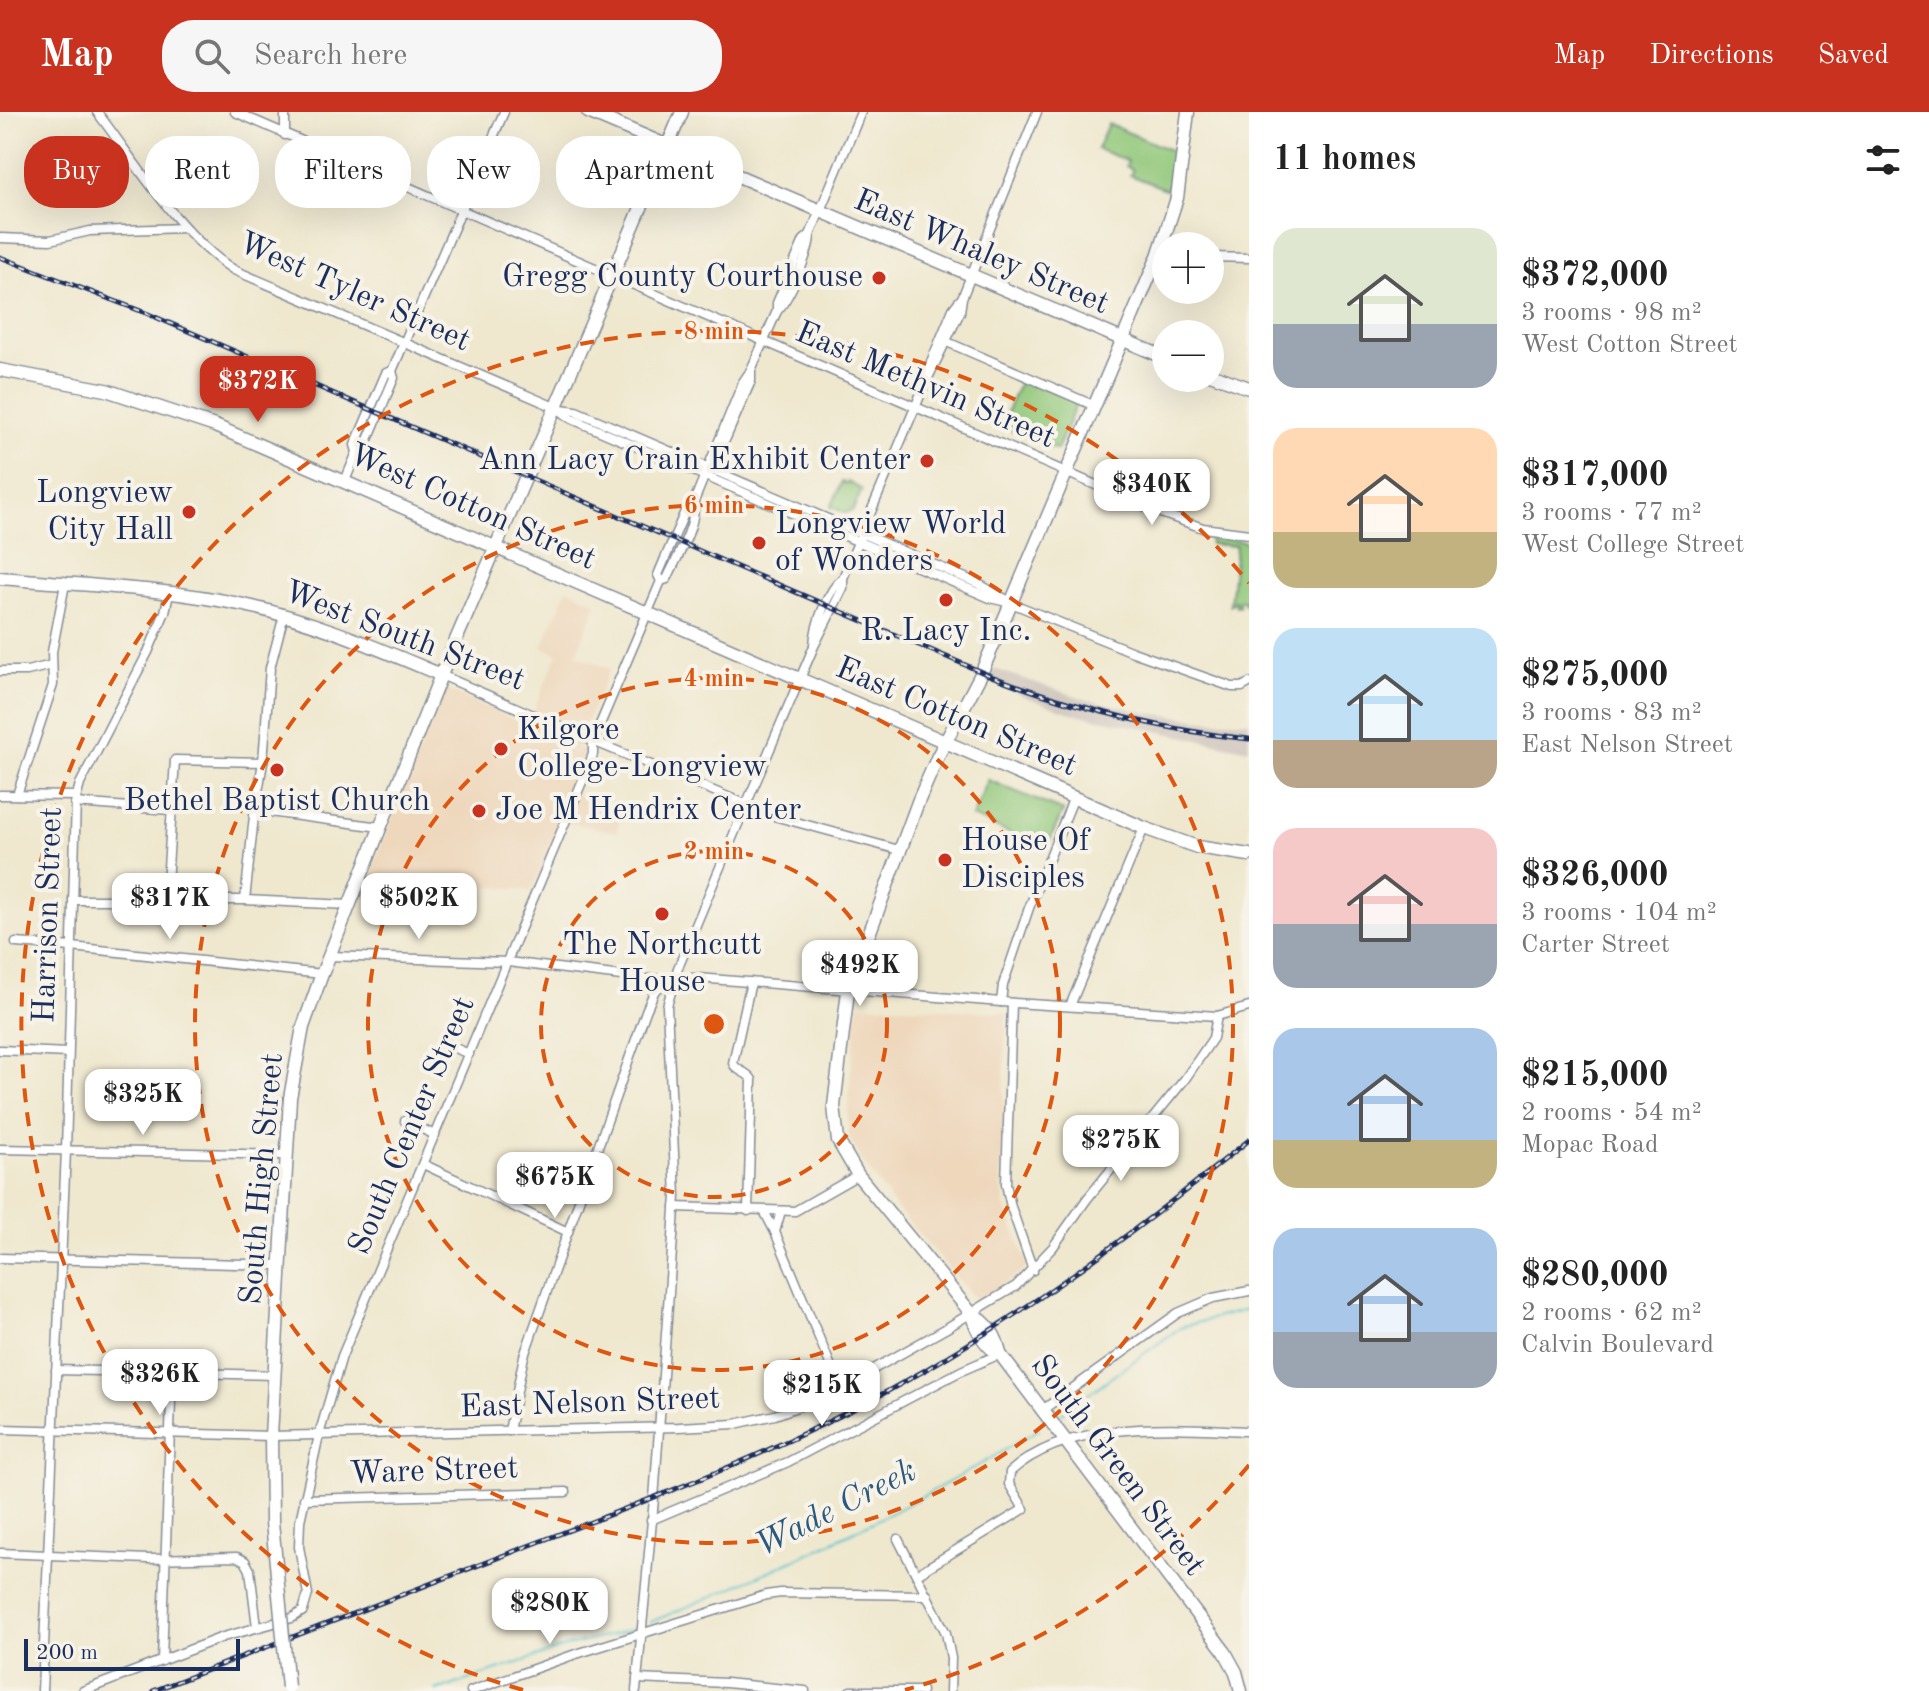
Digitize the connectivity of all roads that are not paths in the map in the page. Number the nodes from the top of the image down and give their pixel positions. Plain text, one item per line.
1 (97, 112) edge
2 (235, 112) edge
3 (285, 112) edge
4 (504, 112) edge
5 (588, 112) edge
6 (682, 112) edge
7 (861, 112) edge
8 (1037, 112) edge
9 (1188, 112) edge
10 (285, 135) junction
11 (642, 136) edge
12 (672, 136) edge
13 (743, 179) edge
14 (641, 208) edge
15 (461, 211) junction
16 (820, 212) junction
17 (185, 228) junction
18 (1168, 232) edge
19 (0, 238) edge
20 (1224, 257) edge
21 (1249, 258) edge
22 (612, 276) junction
23 (970, 277) junction
24 (1152, 278) edge
25 (962, 298) junction
26 (764, 342) junction
27 (947, 342) junction
28 (1123, 342) junction
29 (404, 343) junction
30 (1152, 353) edge
31 (0, 370) edge
32 (392, 371) junction
33 (1224, 379) edge
34 (925, 384) junction
35 (1249, 388) edge
36 (916, 406) junction
37 (1095, 406) junction
38 (557, 408) junction
39 (357, 452) junction
40 (708, 472) junction
41 (1066, 472) junction
42 (345, 481) junction
43 (1249, 534) edge
44 (860, 538) junction
45 (495, 547) junction
46 (0, 578) edge
47 (65, 584) junction
48 (169, 594) junction
49 (1011, 603) junction
50 (648, 614) junction
51 (284, 615) junction
52 (52, 665) junction
53 (0, 671) edge
54 (441, 675) junction
55 (800, 679) junction
56 (1249, 683) edge
57 (593, 741) junction
58 (946, 741) junction
59 (263, 762) junction
60 (0, 795) edge
61 (17, 795) junction
62 (1074, 797) junction
63 (76, 799) junction
64 (746, 805) junction
65 (171, 810) junction
66 (255, 810) junction
67 (380, 827) junction
68 (1144, 828) junction
69 (899, 850) junction
70 (1249, 855) edge
71 (166, 899) junction
72 (73, 900) junction
73 (245, 900) junction
74 (349, 905) junction
75 (16, 943) dead end
76 (72, 947) junction
77 (329, 956) junction
78 (508, 962) junction
79 (322, 974) junction
80 (675, 978) junction
81 (751, 982) junction
82 (848, 991) junction
83 (1001, 1002) junction
84 (1012, 1003) junction
85 (667, 1006) junction
86 (1070, 1006) junction
87 (1249, 1007) edge
88 (1217, 1016) junction
89 (644, 1020) junction
90 (443, 1043) dead end
91 (0, 1050) edge
92 (68, 1053) junction
93 (469, 1054) junction
94 (405, 1121) dead end
95 (435, 1135) junction
96 (0, 1149) edge
97 (66, 1151) junction
98 (286, 1155) junction
99 (423, 1164) junction
100 (858, 1175) junction
101 (675, 1207) junction
102 (748, 1211) junction
103 (764, 1211) junction
104 (781, 1211) junction
105 (568, 1232) junction
106 (775, 1232) junction
107 (0, 1258) edge
108 (60, 1260) junction
109 (280, 1265) junction
110 (1033, 1270) junction
111 (1249, 1291) edge
112 (971, 1313) junction
113 (1000, 1354) junction
114 (56, 1370) junction
115 (172, 1371) junction
116 (274, 1375) junction
117 (840, 1388) junction
118 (1041, 1411) junction
119 (658, 1427) junction
120 (0, 1429) edge
121 (53, 1431) junction
122 (509, 1431) junction
123 (1249, 1431) edge
124 (170, 1434) junction
125 (319, 1435) junction
126 (271, 1436) junction
127 (1065, 1442) junction
128 (566, 1492) dead end
129 (304, 1499) junction
130 (651, 1520) junction
131 (898, 1539) dead end
132 (0, 1553) edge
133 (48, 1555) junction
134 (167, 1557) junction
135 (917, 1574) junction
136 (927, 1595) junction
137 (257, 1627) junction
138 (640, 1635) junction
139 (162, 1661) junction
140 (637, 1679) junction
141 (289, 1689) edge
142 (42, 1691) edge
143 (83, 1691) edge
144 (471, 1691) edge
145 (636, 1691) edge
146 (805, 1691) edge
147 (850, 1691) edge
148 (922, 1691) edge
149 (950, 1691) edge
150 (1241, 1691) edge

1 - 17 street, West Tyler Street
2 - 10 street, East Methvin Street
3 - 10 street
4 - 15 street
5 - 11 main road, East Whaley Street
6 - 12 main road, South High Street
7 - 16 street, South Center Street
8 - 23 street
9 - 18 main road, South Green Street
10 - 15 street, East Methvin Street
13 - 16 main road, East Whaley Street
14 - 22 main road, South High Street
15 - 22 street, East Methvin Street
15 - 29 street
16 - 23 main road, East Whaley Street
16 - 26 street, South Center Street
17 - 19 street
17 - 29 street, West Tyler Street
20 - 21 street
22 - 26 street, East Methvin Street
22 - 38 main road, South High Street
23 - 25 street
23 - 28 main road, East Whaley Street
24 - 28 main road, South Green Street
25 - 27 street
25 - 34 street
26 - 36 street, East Methvin Street
26 - 40 street, South Center Street
27 - 34 street
27 - 37 street
28 - 30 main road, East Whaley Street
28 - 37 main road, South Green Street
29 - 32 street
29 - 38 street, West Tyler Street
31 - 42 main road, West Cotton Street
32 - 39 street
32 - 39 street
33 - 35 main road
34 - 36 street
36 - 41 street, East Methvin Street
36 - 44 street
37 - 41 main road, South Green Street
38 - 40 street, West Tyler Street
38 - 45 main road, South High Street
39 - 42 street
40 - 44 street, West Tyler Street
40 - 50 street, South Center Street
41 - 43 street, East Methvin Street
41 - 49 main road, South Green Street
42 - 45 main road, West Cotton Street
44 - 49 street, West Tyler Street
44 - 55 street
45 - 50 main road, West Cotton Street
45 - 54 main road, South High Street
46 - 47 main road, West South Street
47 - 48 main road, West South Street
47 - 52 street
48 - 51 main road, West South Street
48 - 63 street, Harrison Street
49 - 56 street, West Tyler Street
49 - 58 main road, South Green Street
50 - 55 main road, East Cotton Street
50 - 57 street, South Center Street
51 - 54 main road, West South Street
51 - 59 street
52 - 53 street
52 - 61 street
54 - 57 street, West South Street
54 - 67 main road, South High Street
55 - 58 main road, East Cotton Street
55 - 64 street
57 - 64 street, West South Street
57 - 78 street, South Center Street
58 - 62 main road, East Cotton Street
58 - 69 main road, South Green Street
59 - 65 street
59 - 66 street
60 - 61 street
61 - 63 street
62 - 68 main road, East Cotton Street
62 - 83 street
63 - 65 street
63 - 72 street, Harrison Street
64 - 69 street, West South Street
64 - 80 street
65 - 71 street
66 - 67 street
66 - 73 street
67 - 74 main road, South High Street
68 - 70 main road, East Cotton Street
68 - 86 street
69 - 82 main road, South Green Street
71 - 72 street
71 - 73 street
72 - 76 street, Harrison Street
73 - 74 street
74 - 77 main road, South High Street
75 - 76 street
76 - 79 street
76 - 92 street, Harrison Street
77 - 78 street
77 - 79 main road, South High Street
78 - 80 street
78 - 93 street, South Center Street
79 - 98 main road, South High Street
80 - 81 street
80 - 85 street
80 - 89 street
81 - 82 street
81 - 102 street
82 - 83 street
82 - 100 main road, South Green Street
83 - 84 street
84 - 86 street
84 - 110 street
85 - 89 street
85 - 101 street
86 - 88 street
87 - 88 street
88 - 110 street, East Nelson Street
89 - 105 street
90 - 93 street
91 - 92 street
92 - 97 street, Harrison Street
93 - 95 street, South Center Street
94 - 95 street
95 - 99 street, South Center Street
96 - 97 street
97 - 98 street
97 - 108 street, Harrison Street
98 - 109 main road, South High Street
99 - 105 street
99 - 125 street, South Center Street
100 - 104 street
100 - 112 main road, South Green Street
101 - 102 street
101 - 119 street
102 - 103 street
103 - 104 street
103 - 106 street
104 - 106 street
105 - 122 street
106 - 117 street
107 - 108 street
108 - 109 street
108 - 114 street, Harrison Street
109 - 116 main road, South High Street
110 - 112 street, East Nelson Street
111 - 118 street
112 - 113 main road, South Green Street
112 - 117 street, East Nelson Street
113 - 118 main road, South Green Street
113 - 130 street
114 - 115 street
114 - 121 street, Harrison Street
115 - 116 street
115 - 124 street
116 - 126 main road, South High Street
117 - 119 street, East Nelson Street
118 - 127 main road, South Green Street
119 - 122 street, East Nelson Street
119 - 130 street
120 - 121 street, East Nelson Street
121 - 124 street, East Nelson Street
121 - 133 street, Harrison Street
122 - 125 street, East Nelson Street
123 - 127 street
124 - 126 street, East Nelson Street
124 - 134 street
125 - 126 street, East Nelson Street
125 - 129 street, South Center Street
126 - 141 main road, South High Street, bridge
127 - 135 street
127 - 150 main road, South Green Street
128 - 129 street, Ware Street
129 - 137 street, South Center Street
130 - 138 street
131 - 135 street
132 - 133 street
133 - 134 street
133 - 142 street, Harrison Street
134 - 137 street
134 - 139 street
135 - 136 street
136 - 138 street
136 - 149 street
137 - 139 street
138 - 140 street
138 - 144 street
139 - 143 street
140 - 145 street
140 - 146 street
147 - 148 street

